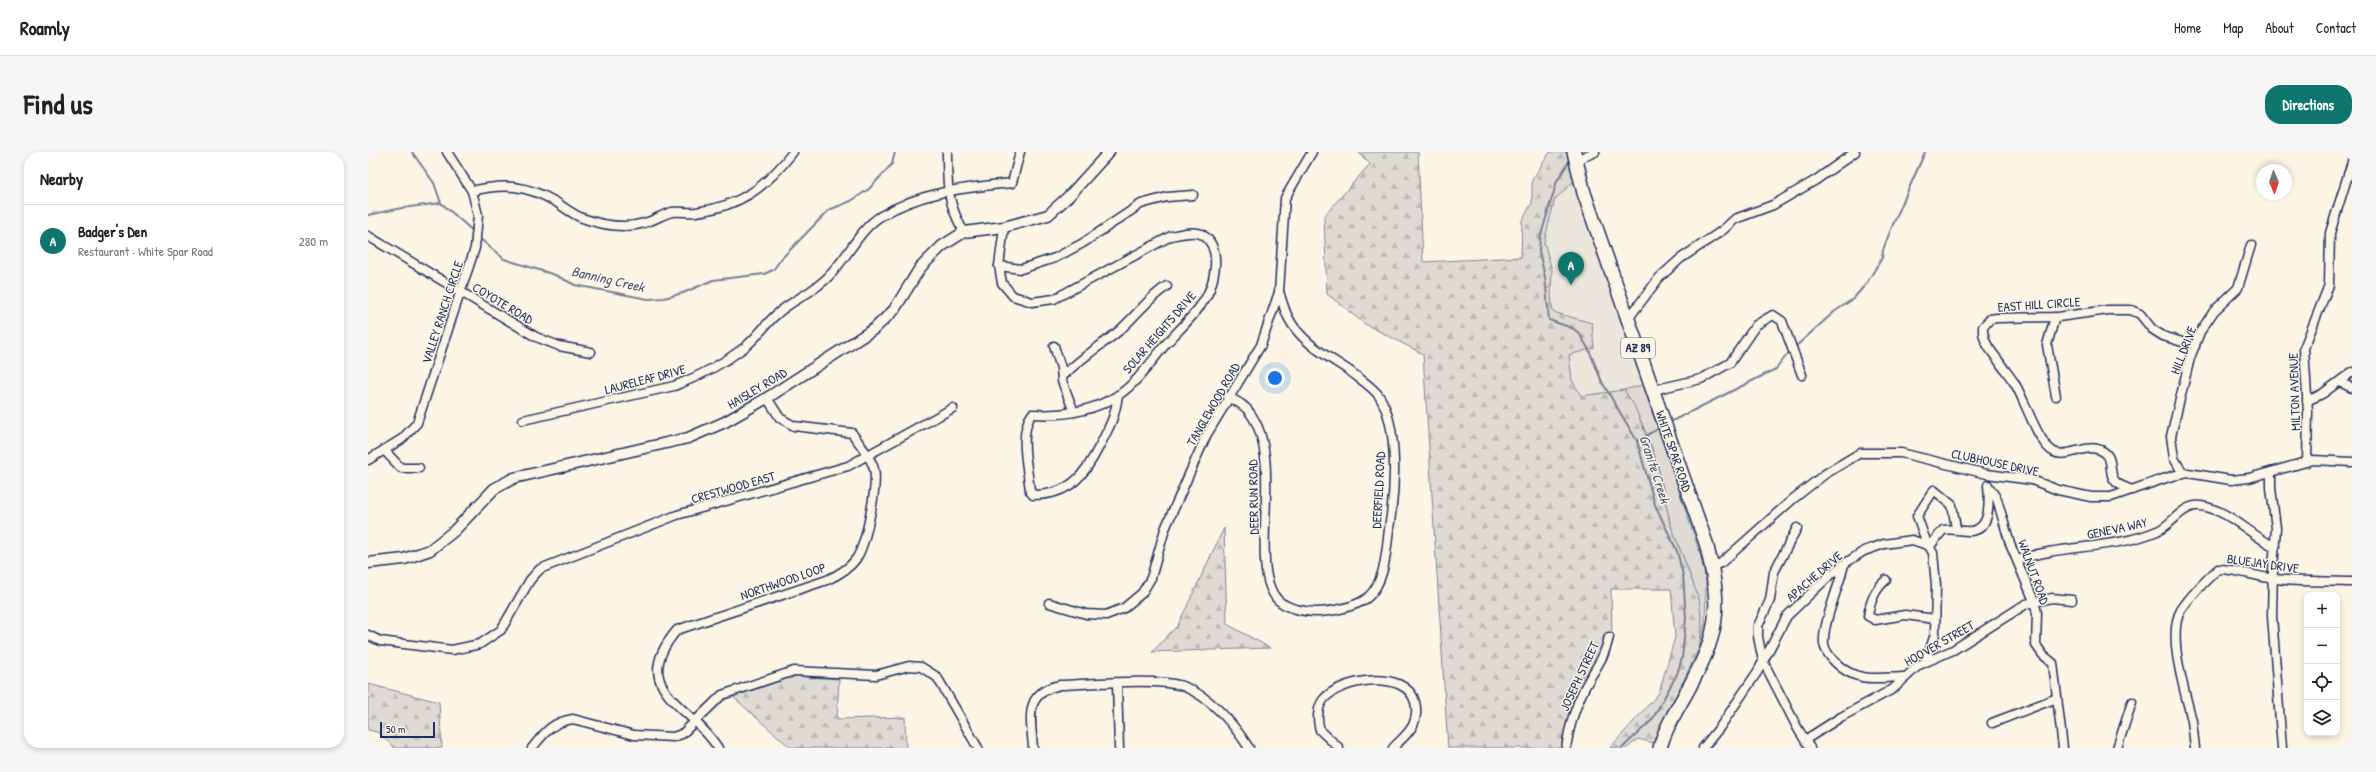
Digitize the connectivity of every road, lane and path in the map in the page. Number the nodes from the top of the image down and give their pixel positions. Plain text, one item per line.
1 (447, 152) edge
2 (793, 152) edge
3 (947, 152) edge
4 (1020, 152) edge
5 (1109, 152) edge
6 (1312, 152) edge
7 (1595, 152) edge
8 (1855, 152) edge
9 (1575, 156) edge
10 (2352, 162) edge
11 (947, 190) junction
12 (472, 191) junction
13 (1193, 195) dead end
14 (1004, 227) junction
15 (964, 232) junction
16 (368, 236) edge
17 (2251, 245) dead end
18 (999, 266) junction
19 (1167, 286) dead end
20 (461, 292) junction
21 (1279, 292) junction
22 (2055, 317) junction
23 (1628, 319) junction
24 (1054, 346) dead end
25 (2195, 346) junction
26 (591, 352) dead end
27 (2352, 372) edge
28 (1802, 375) dead end
29 (1062, 377) junction
30 (2340, 382) junction
31 (2352, 388) edge
32 (1653, 390) junction
33 (1118, 395) junction
34 (2056, 396) dead end
35 (1228, 397) junction
36 (767, 398) junction
37 (2307, 401) junction
38 (953, 408) dead end
39 (1074, 412) junction
40 (523, 420) dead end
41 (384, 450) junction
42 (867, 454) junction
43 (368, 460) edge
44 (2307, 462) junction
45 (2352, 462) edge
46 (419, 468) dead end
47 (2271, 472) junction
48 (1987, 474) junction
49 (2183, 474) junction
50 (1988, 485) junction
51 (2132, 490) junction
52 (1797, 528) dead end
53 (1956, 528) junction
54 (1930, 546) junction
55 (2274, 547) junction
56 (2018, 560) junction
57 (368, 563) edge
58 (1844, 564) junction
59 (1712, 566) junction
60 (2273, 579) junction
61 (1886, 580) dead end
62 (2352, 582) edge
63 (2072, 600) dead end
64 (2034, 601) junction
65 (1049, 603) dead end
66 (1286, 605) joint
67 (1935, 619) junction
68 (368, 635) edge
69 (1609, 637) dead end
70 (1763, 661) junction
71 (1926, 661) junction
72 (1904, 677) junction
73 (1117, 684) junction
74 (2057, 698) junction
75 (2132, 702) dead end
76 (694, 722) junction
77 (1992, 724) dead end
78 (1805, 740) junction
79 (532, 748) edge
80 (718, 748) edge
81 (978, 748) edge
82 (1033, 748) edge
83 (1119, 748) edge
84 (1249, 748) edge
85 (1339, 748) edge
86 (1393, 748) edge
87 (1566, 748) edge
88 (1660, 748) edge
89 (1703, 748) edge
90 (1810, 748) edge
91 (2063, 748) edge
92 (2117, 748) edge
93 (2195, 748) edge
94 (2282, 748) edge

1 - 12 street, VALLEY RANCH CIRCLE
2 - 12 street
3 - 11 street
4 - 11 street, LAURELEAF DRIVE
5 - 14 street, HAISLEY ROAD
6 - 21 street, TANGLEWOOD ROAD
7 - 9 street
8 - 23 street
9 - 23 main road, WHITE SPAR ROAD / AZ 89
10 - 37 street, MILTON AVENUE
11 - 15 street
11 - 40 street, LAURELEAF DRIVE
12 - 20 street, VALLEY RANCH CIRCLE
13 - 18 street
14 - 15 street, HAISLEY ROAD
14 - 18 street, SOLAR HEIGHTS DRIVE
15 - 36 street, HAISLEY ROAD
16 - 20 street, COYOTE ROAD
17 - 25 street, HILL DRIVE
18 - 33 street, SOLAR HEIGHTS DRIVE
19 - 29 street
20 - 26 street, COYOTE ROAD
20 - 41 street, VALLEY RANCH CIRCLE
21 - 35 street, TANGLEWOOD ROAD
21 - 66 street, DEERFIELD ROAD
22 - 25 street, EAST HILL CIRCLE
22 - 34 street
22 - 51 street, EAST HILL CIRCLE
23 - 32 main road, WHITE SPAR ROAD / AZ 89
24 - 29 street
25 - 49 street, HILL DRIVE
27 - 30 street
28 - 32 street
29 - 39 street
30 - 31 street
30 - 37 street
32 - 59 main road, WHITE SPAR ROAD / AZ 89
33 - 39 street, SOLAR HEIGHTS DRIVE
33 - 39 street, SOLAR HEIGHTS DRIVE
35 - 65 street, TANGLEWOOD ROAD
35 - 66 street, DEER RUN ROAD
36 - 42 street, NORTHWOOD LOOP
36 - 57 street, HAISLEY ROAD
37 - 44 street, MILTON AVENUE
38 - 42 street, CRESTWOOD EAST
41 - 43 street, VALLEY RANCH CIRCLE
41 - 46 street
42 - 68 street, CRESTWOOD EAST
42 - 76 street, NORTHWOOD LOOP
44 - 45 street, CLUBHOUSE DRIVE
44 - 47 street, CLUBHOUSE DRIVE
47 - 49 street, CLUBHOUSE DRIVE
47 - 55 street
48 - 50 street, WALNUT ROAD
48 - 51 street, CLUBHOUSE DRIVE
48 - 59 street, CLUBHOUSE DRIVE
49 - 51 street, CLUBHOUSE DRIVE
50 - 53 street
50 - 56 street, WALNUT ROAD
52 - 70 street
53 - 54 street
53 - 54 street
54 - 58 street, APACHE DRIVE
54 - 67 street
55 - 56 street, GENEVA WAY
55 - 60 street
56 - 64 street, WALNUT ROAD
58 - 70 street, APACHE DRIVE
58 - 72 street
59 - 88 main road, WHITE SPAR ROAD / AZ 89
60 - 62 street, BLUEJAY DRIVE
60 - 93 street, BLUEJAY DRIVE
60 - 94 street
61 - 67 street
63 - 64 street, HOOVER STREET
64 - 71 street, HOOVER STREET
64 - 74 street, WALNUT ROAD
67 - 71 street
69 - 87 street, JOSEPH STREET
70 - 78 street
70 - 89 street, APACHE DRIVE
71 - 72 street, HOOVER STREET
72 - 78 street, HOOVER STREET
73 - 82 street
73 - 83 street
73 - 84 street
74 - 77 street
74 - 91 street, WALNUT ROAD
75 - 92 street
76 - 79 street
76 - 80 street, NORTHWOOD LOOP
76 - 81 street
78 - 90 street
85 - 86 street

